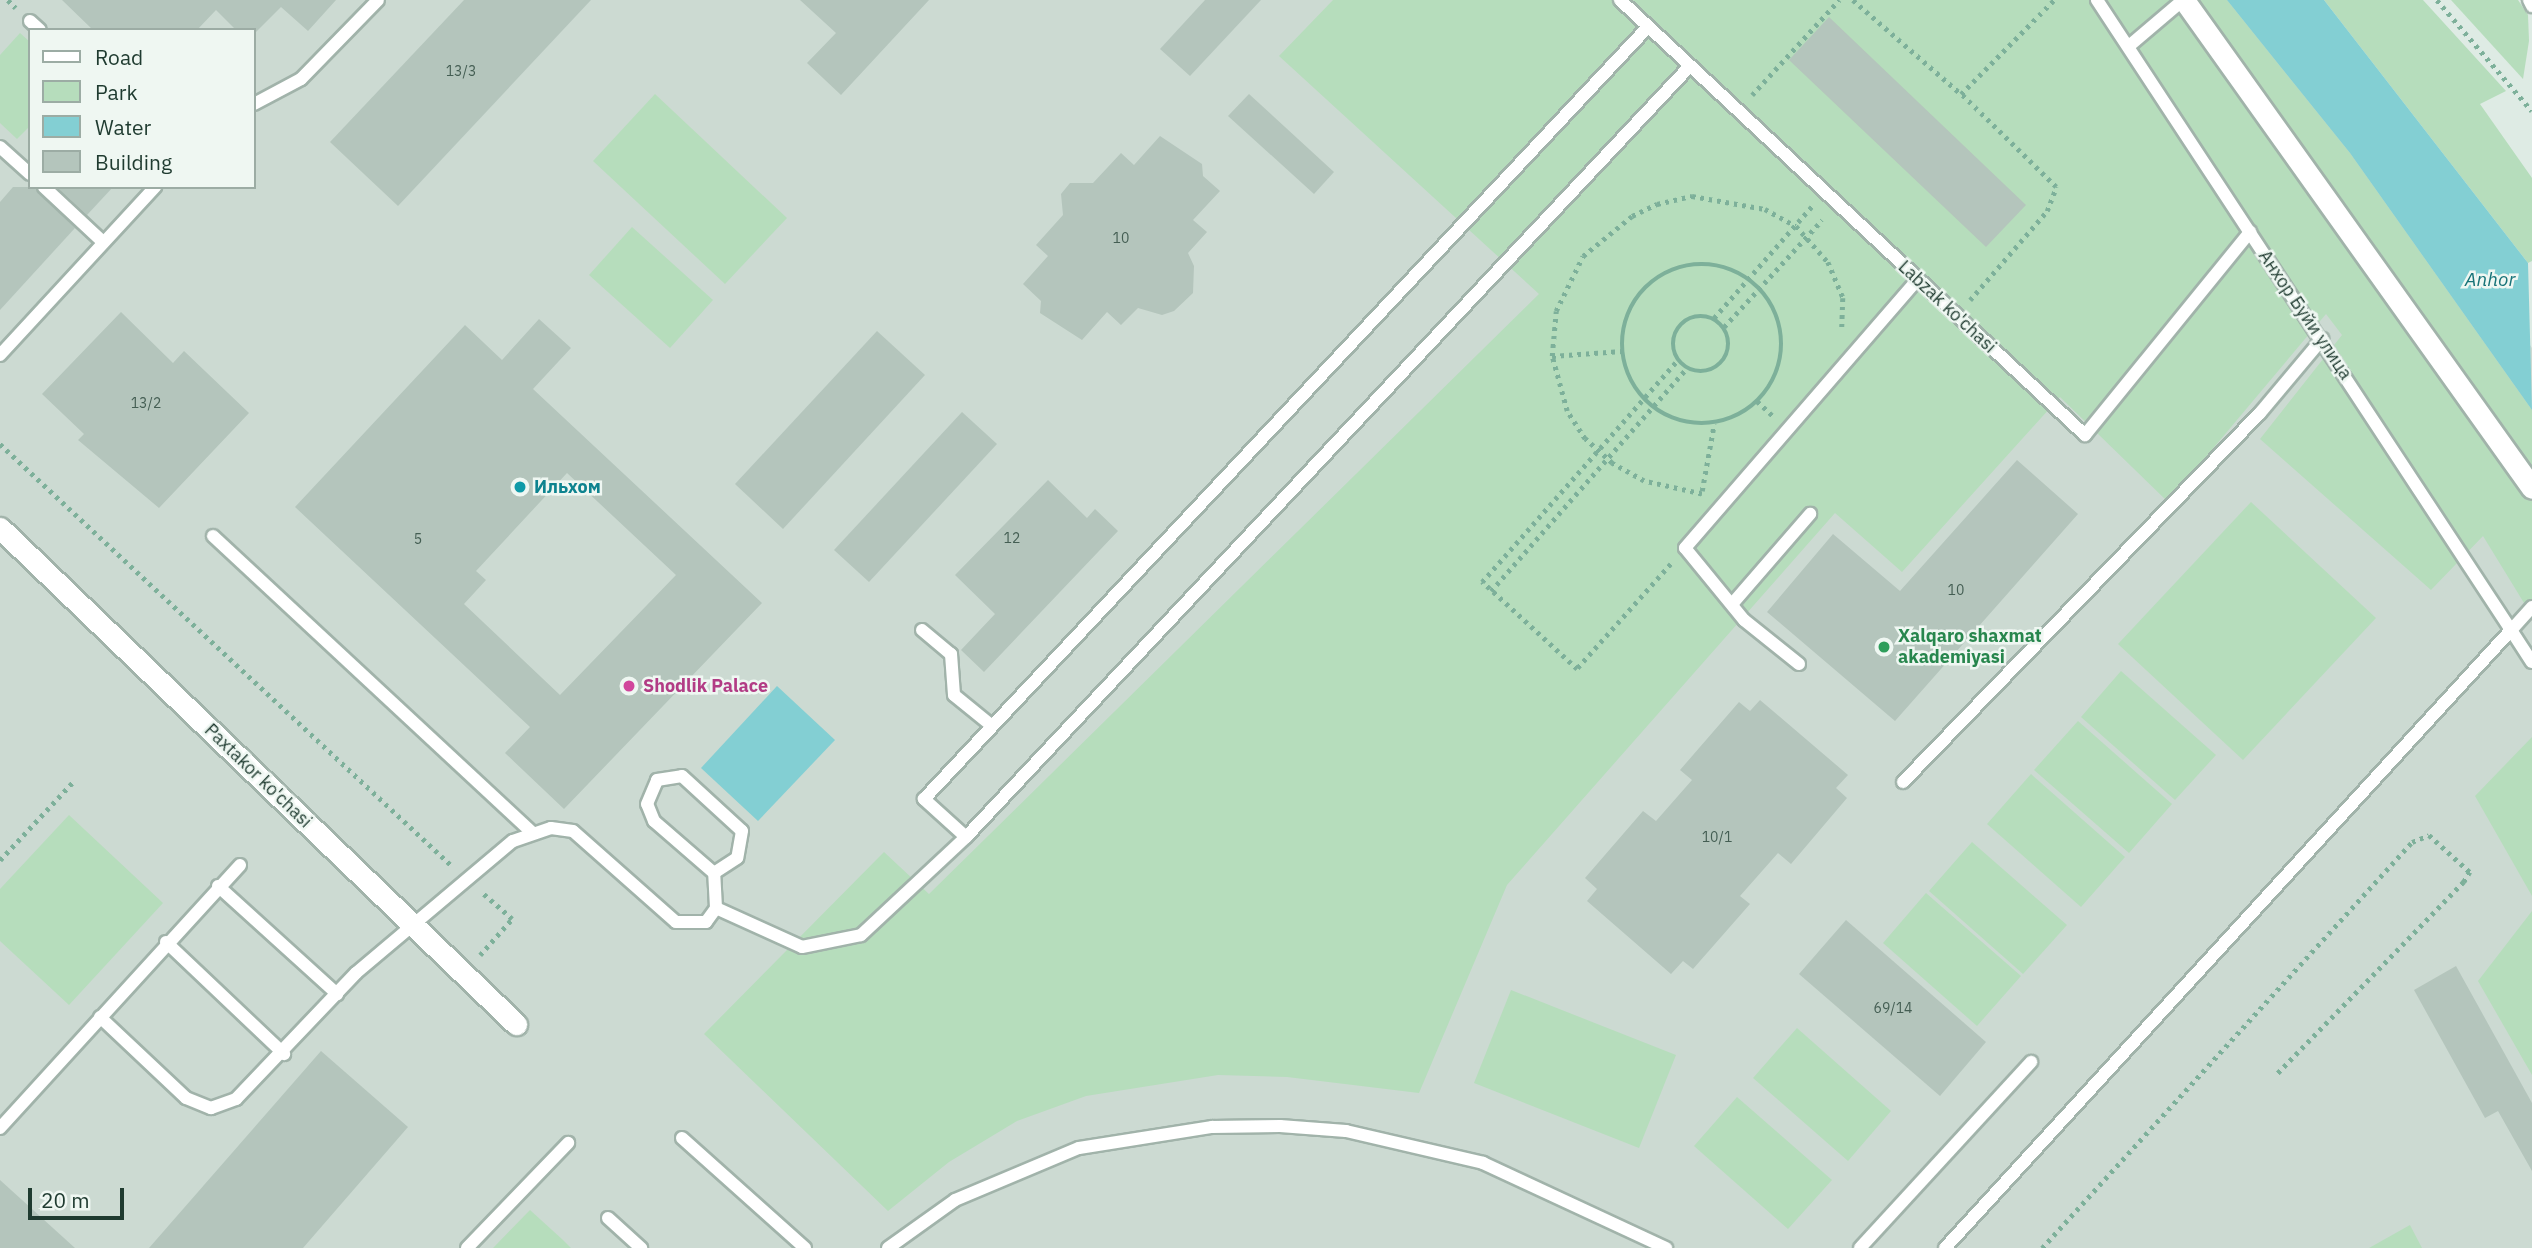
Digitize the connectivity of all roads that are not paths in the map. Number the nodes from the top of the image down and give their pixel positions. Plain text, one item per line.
1 (378, 0) edge
2 (1620, 0) edge
3 (2097, 0) edge
4 (2183, 0) edge
5 (2529, 0) edge
6 (2532, 6) edge
7 (1648, 27) junction
8 (2129, 46) junction
9 (1690, 66) junction
10 (256, 103) edge
11 (0, 147) edge
12 (28, 172) edge
13 (46, 189) edge
14 (153, 189) edge
15 (2250, 232) junction
16 (103, 242) junction
17 (1917, 280) junction
18 (2322, 340) junction
19 (0, 355) edge
20 (2532, 488) edge
21 (1810, 514) dead end
22 (0, 528) edge
23 (213, 536) dead end
24 (1732, 603) junction
25 (2532, 607) edge
26 (922, 630) dead end
27 (2511, 630) junction
28 (2532, 662) edge
29 (1799, 664) dead end
30 (992, 726) junction
31 (1903, 782) dead end
32 (531, 832) junction
33 (966, 837) junction
34 (240, 864) dead end
35 (713, 873) junction
36 (218, 886) junction
37 (716, 908) junction
38 (411, 923) junction
39 (166, 942) junction
40 (337, 994) junction
41 (100, 1017) junction
42 (516, 1024) dead end
43 (284, 1055) junction
44 (2031, 1062) dead end
45 (0, 1128) edge
46 (682, 1138) dead end
47 (568, 1143) dead end
48 (608, 1218) dead end
49 (467, 1248) edge
50 (640, 1248) edge
51 (805, 1248) edge
52 (888, 1248) edge
53 (1666, 1248) edge
54 (1860, 1248) edge
55 (1945, 1248) edge

1 - 10 lane
2 - 7 lane, Labzak ko'chasi
3 - 8 lane, Анхор Буйи улица
4 - 8 lane
4 - 20 street
5 - 6 lane
7 - 9 lane, Labzak ko'chasi
7 - 30 lane
8 - 15 lane, Анхор Буйи улица
9 - 17 lane, Labzak ko'chasi
9 - 33 lane
11 - 12 lane
13 - 16 lane
14 - 16 lane
15 - 17 lane, Labzak ko'chasi
15 - 18 lane, Анхор Буйи улица
16 - 19 lane
17 - 24 lane
18 - 27 lane, Анхор Буйи улица
18 - 31 lane
21 - 24 lane
22 - 38 street, Paxtakor ko'chasi
23 - 32 lane
24 - 29 lane
25 - 27 lane
26 - 30 lane
27 - 28 lane, Анхор Буйи улица
27 - 55 lane
30 - 33 lane
32 - 37 lane
32 - 38 lane
33 - 37 lane
34 - 36 lane
35 - 35 lane
35 - 37 lane
36 - 39 lane
36 - 40 lane
38 - 40 lane
38 - 42 street, Paxtakor ko'chasi
39 - 41 lane
39 - 43 lane
40 - 43 lane
41 - 43 lane
41 - 45 lane
44 - 54 lane
46 - 51 lane
47 - 49 lane
48 - 50 lane
52 - 53 lane

